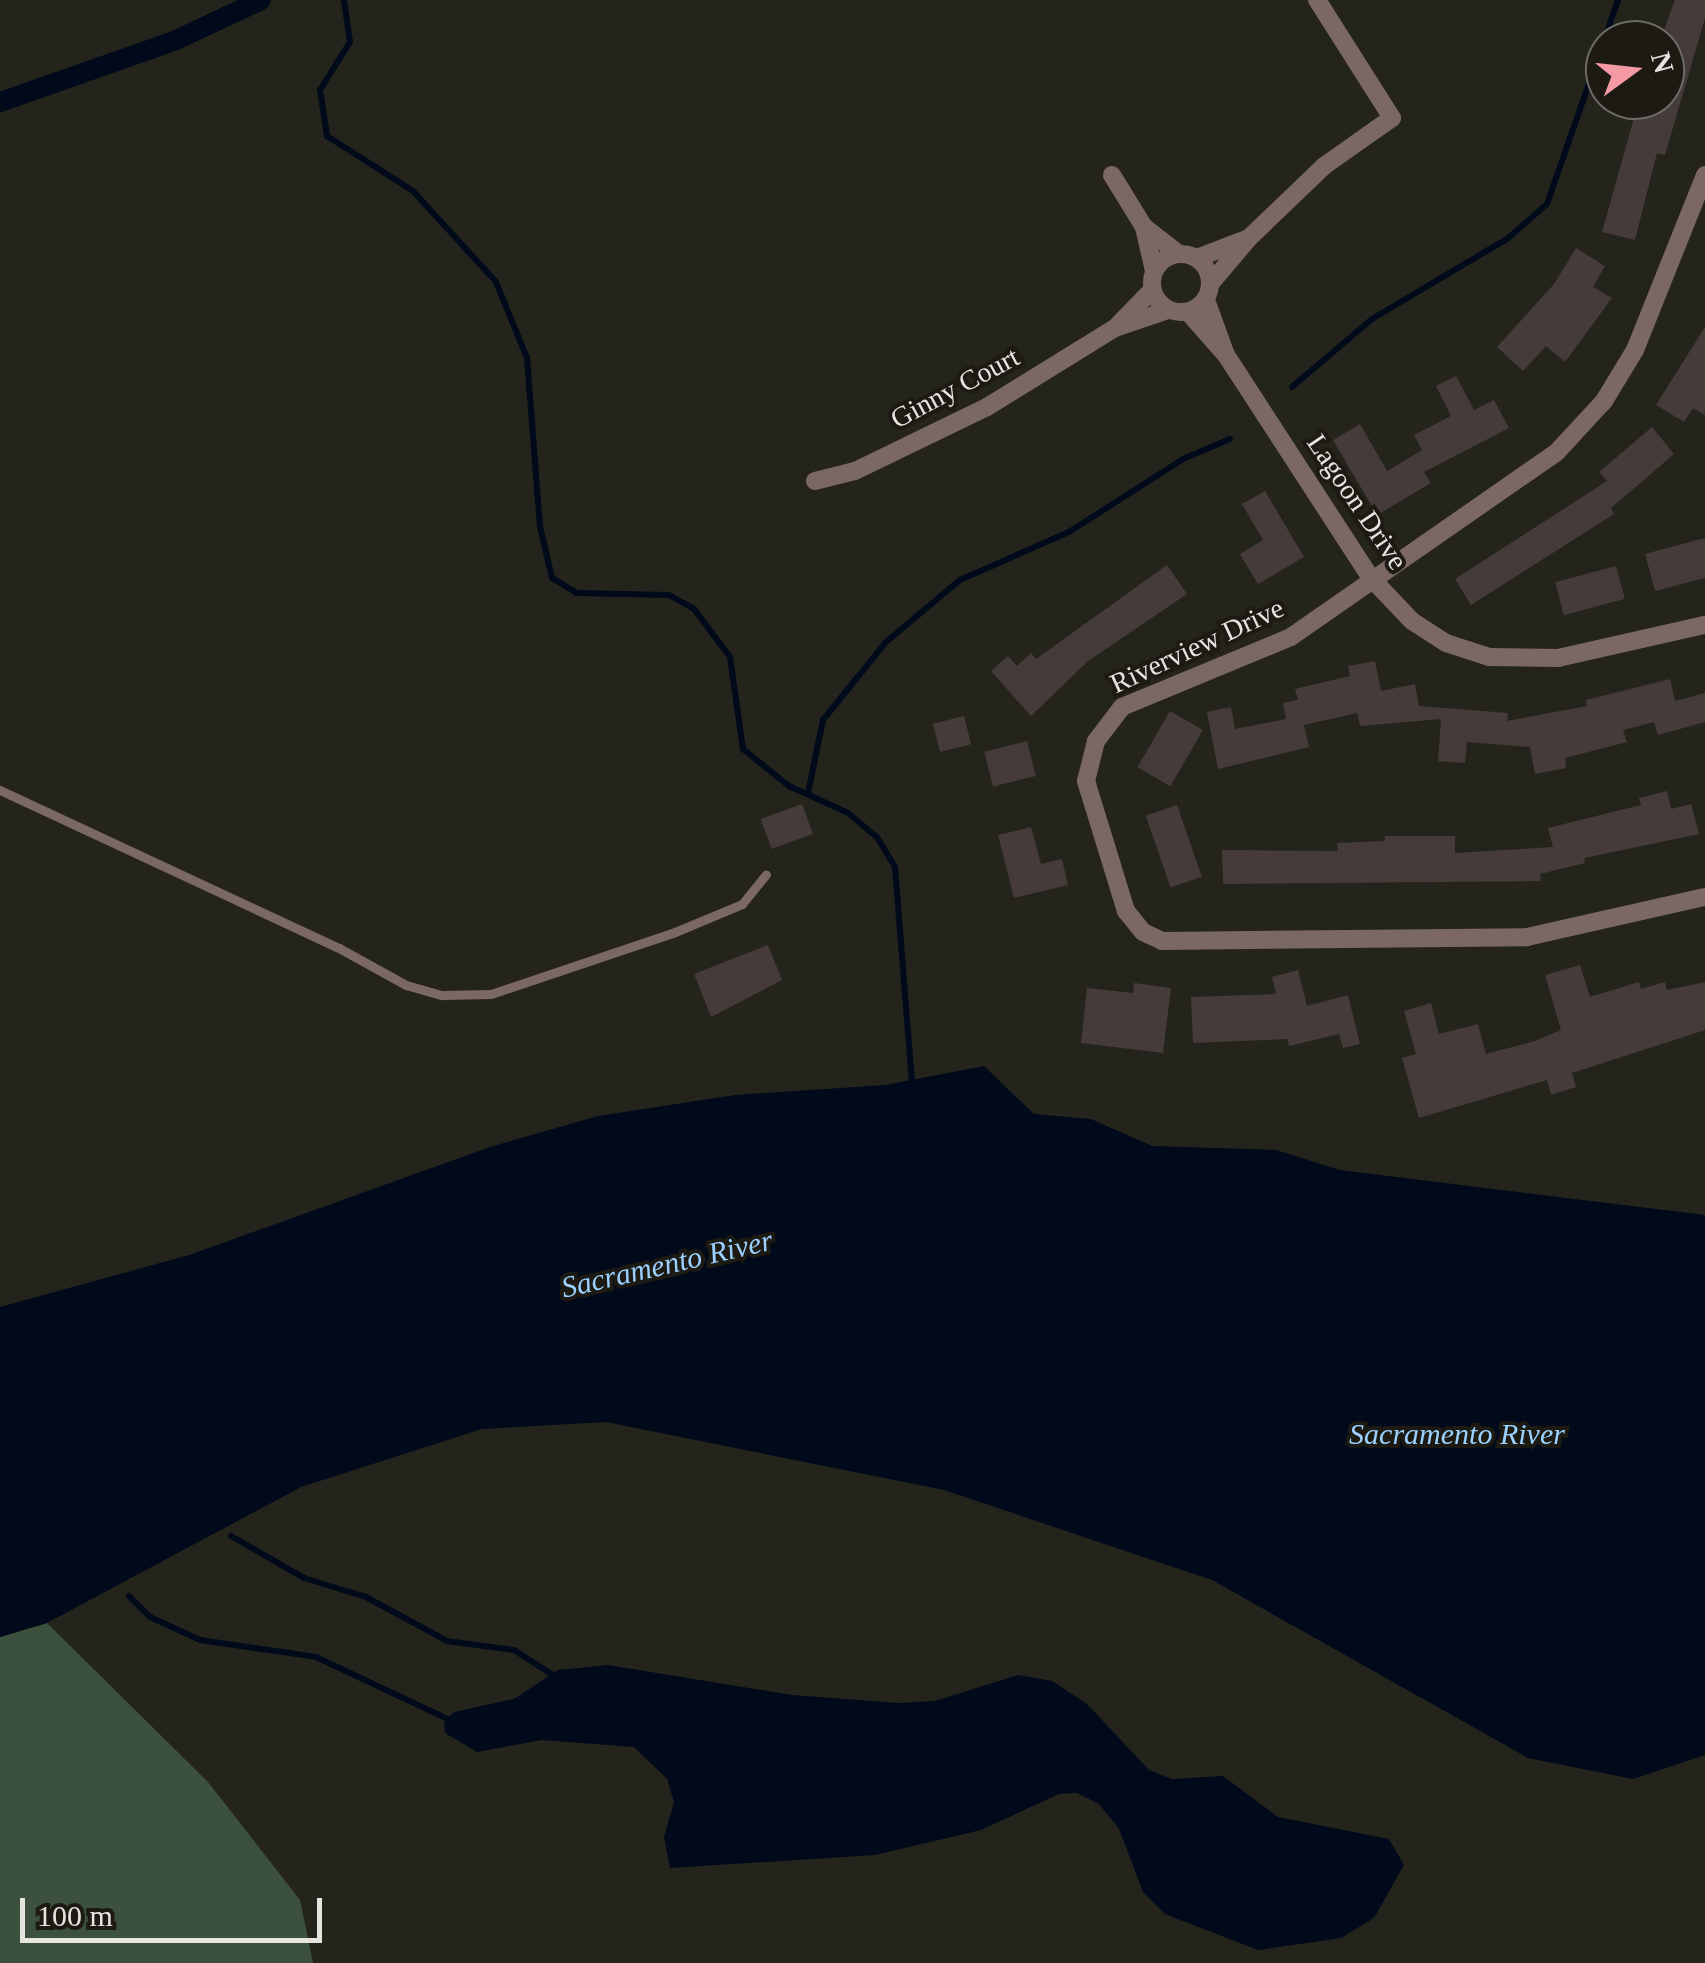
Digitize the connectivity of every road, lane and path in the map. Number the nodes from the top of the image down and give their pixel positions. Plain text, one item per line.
1 (1317, 0) edge
2 (1112, 176) dead end
3 (1705, 176) edge
4 (1144, 227) junction
5 (1250, 238) junction
6 (1188, 256) junction
7 (1153, 280) junction
8 (1208, 292) junction
9 (1168, 310) junction
10 (1188, 312) junction
11 (1115, 328) junction
12 (1226, 355) junction
13 (815, 480) dead end
14 (1371, 578) junction
15 (1705, 625) edge
16 (0, 790) edge
17 (766, 874) dead end
18 (1705, 897) edge

1 - 5 street
2 - 4 street
3 - 14 street, Riverview Drive
4 - 6 street
4 - 7 street
5 - 6 street
5 - 8 street
6 - 7 street
6 - 8 street
7 - 9 street
7 - 11 street
8 - 10 street
8 - 12 street
9 - 10 street
9 - 11 street
10 - 12 street
11 - 13 street, Ginny Court
12 - 14 street, Lagoon Drive
14 - 15 street, Lagoon Drive
14 - 18 street, Riverview Drive
16 - 17 lane

